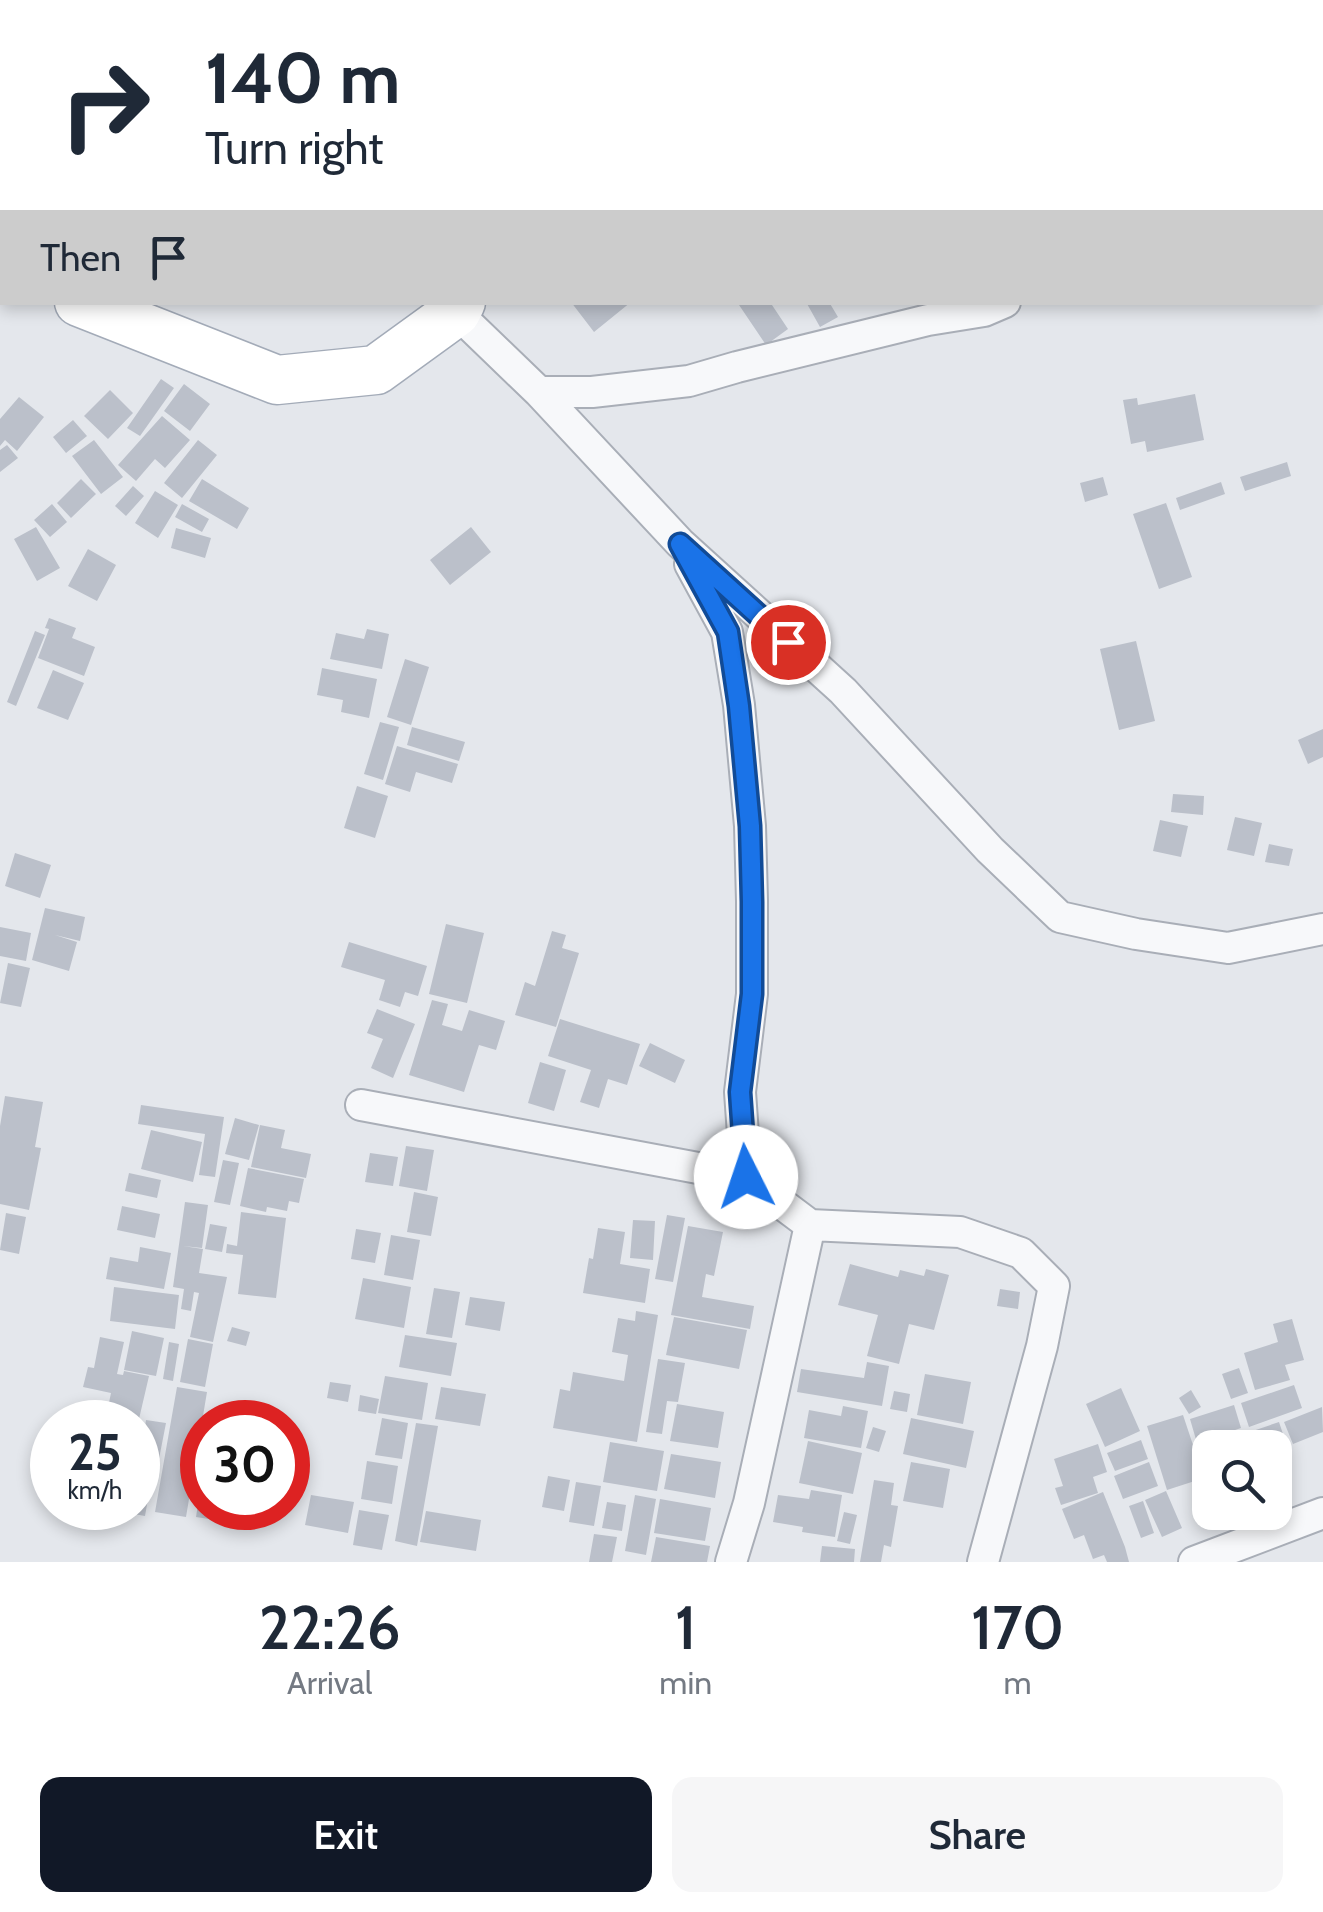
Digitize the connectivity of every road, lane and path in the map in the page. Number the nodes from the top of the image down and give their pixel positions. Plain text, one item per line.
1 (87, 305) edge
2 (998, 305) edge
3 (458, 307) edge
4 (540, 392) junction
5 (680, 544) junction
6 (1323, 930) edge
7 (361, 1104) dead end
8 (746, 1177) junction
9 (810, 1224) junction
10 (1323, 1513) edge
11 (731, 1562) edge
12 (983, 1562) edge
13 (1194, 1562) edge

1 - 3 main road
2 - 4 street
3 - 4 street
4 - 5 street
5 - 6 street
5 - 8 street
7 - 8 street
8 - 9 street
9 - 11 street
9 - 12 street
10 - 13 street

